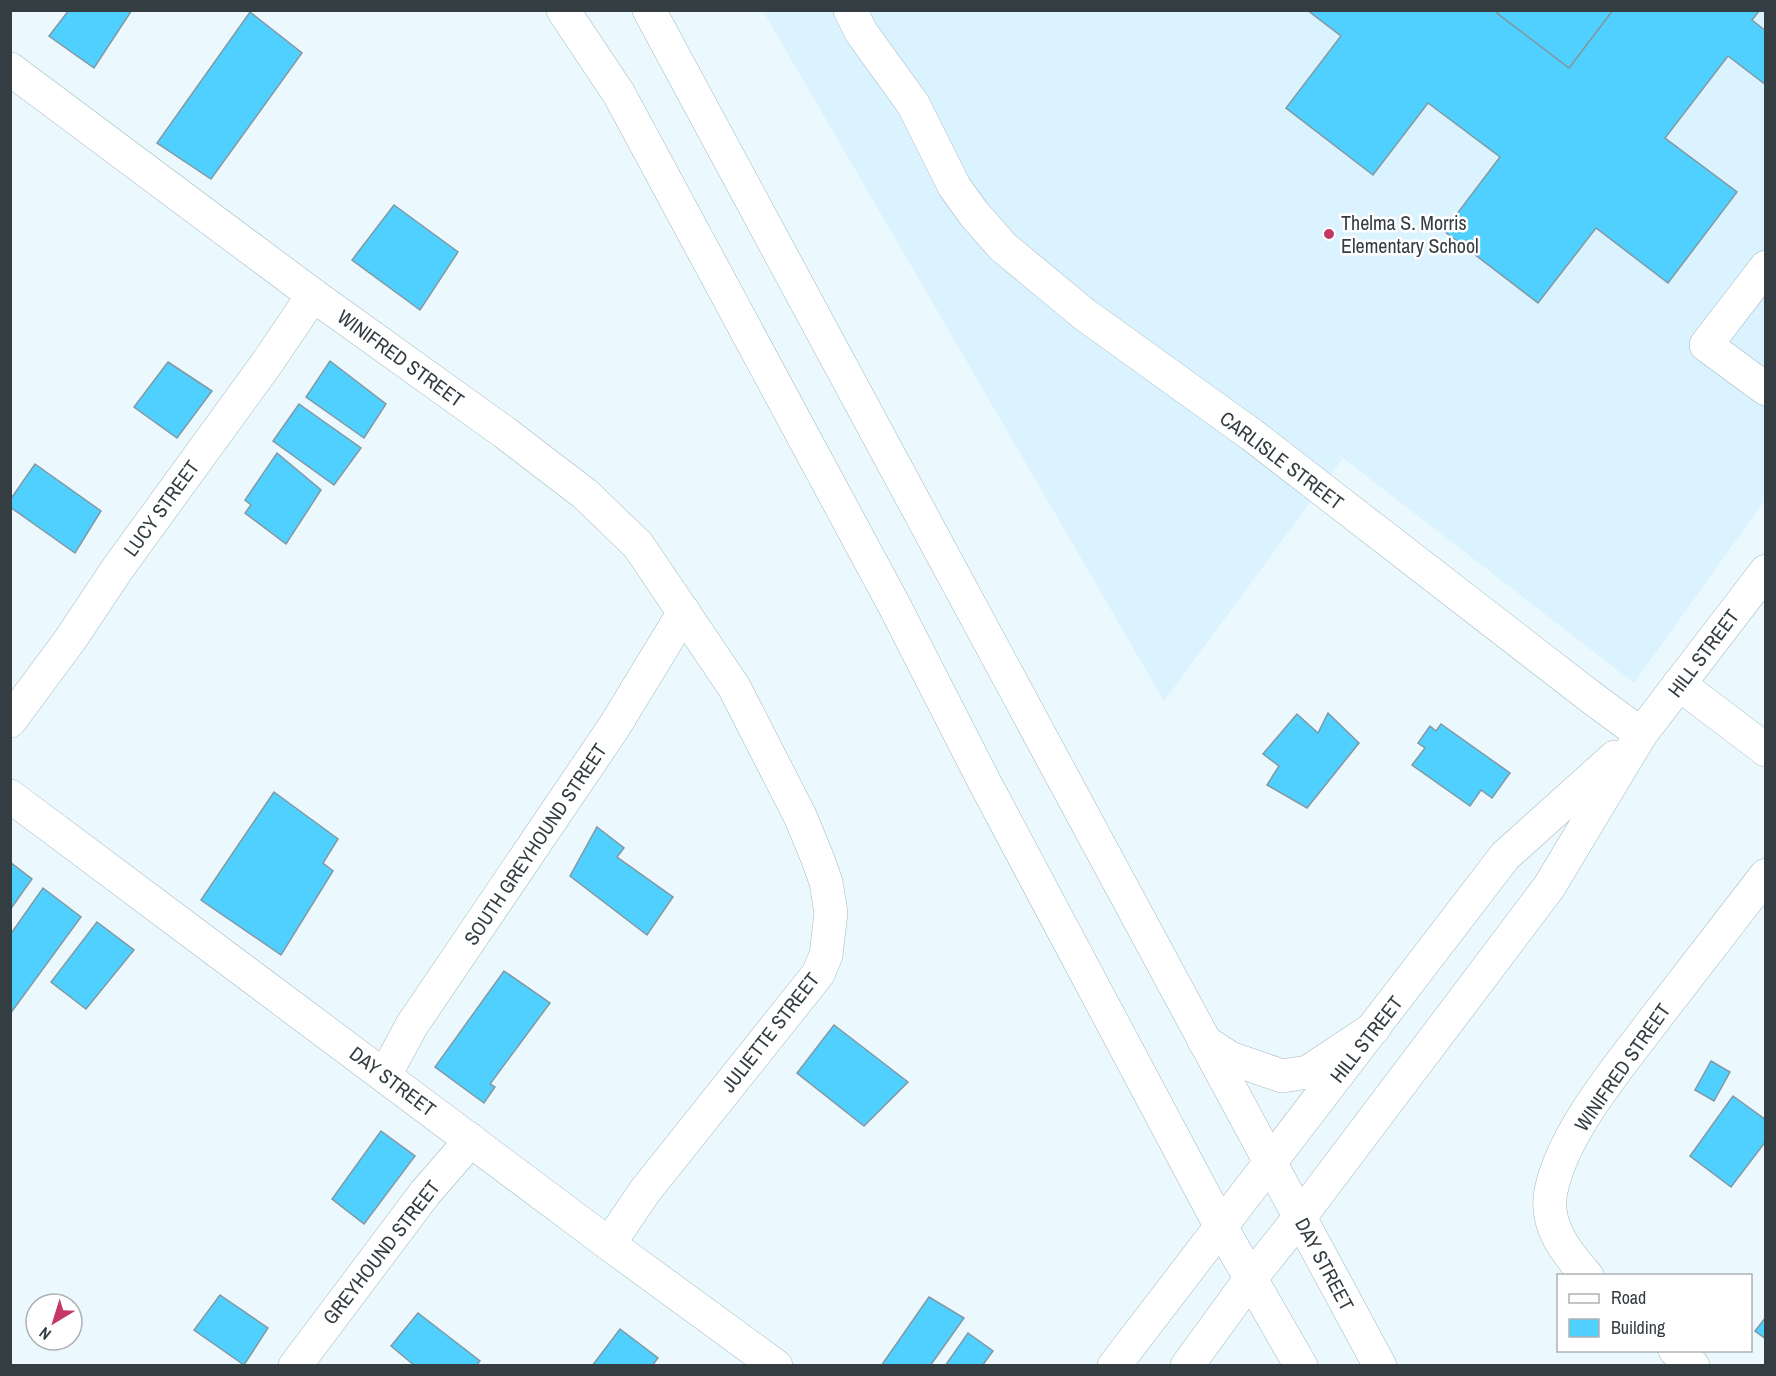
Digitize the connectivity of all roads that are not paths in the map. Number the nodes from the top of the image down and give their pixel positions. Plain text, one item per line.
1 (563, 10) edge
2 (650, 10) edge
3 (850, 10) edge
4 (10, 69) edge
5 (1766, 267) edge
6 (313, 295) junction
7 (1766, 389) edge
8 (1766, 571) edge
9 (684, 612) junction
10 (1679, 684) junction
11 (739, 697) joint
12 (10, 721) edge
13 (1641, 734) junction
14 (1766, 750) edge
15 (10, 796) edge
16 (1766, 876) edge
17 (1374, 1028) junction
18 (1204, 1041) junction
19 (385, 1075) junction
20 (471, 1140) junction
21 (1270, 1162) junction
22 (1300, 1217) junction
23 (1221, 1227) junction
24 (609, 1244) junction
25 (1586, 1274) edge
26 (1251, 1278) junction
27 (1677, 1352) edge
28 (294, 1365) edge
29 (776, 1365) edge
30 (1114, 1365) edge
31 (1187, 1365) edge
32 (1301, 1365) edge
33 (1380, 1365) edge
34 (1693, 1365) edge

1 - 23 main road
2 - 18 main road, DAY STREET
3 - 13 main road, CARLISLE STREET
4 - 6 main road, WINIFRED STREET
5 - 7 main road
6 - 9 main road, WINIFRED STREET
6 - 12 main road, LUCY STREET
8 - 10 main road, HILL STREET
9 - 11 main road, WINIFRED STREET
9 - 19 main road, SOUTH GREYHOUND STREET
10 - 13 main road, HILL STREET
10 - 14 main road
11 - 24 main road, JULIETTE STREET
13 - 17 main road, HILL STREET
13 - 22 main road, HILL STREET
15 - 19 main road, DAY STREET
16 - 25 main road, WINIFRED STREET
17 - 18 main road
17 - 21 main road, HILL STREET
18 - 21 main road, DAY STREET
19 - 20 main road, DAY STREET
20 - 24 main road, DAY STREET
20 - 28 main road, GREYHOUND STREET
21 - 22 main road, DAY STREET
21 - 23 main road, HILL STREET
22 - 26 main road, HILL STREET
22 - 33 main road, DAY STREET
23 - 26 main road
23 - 30 main road, HILL STREET
24 - 29 main road, DAY STREET
26 - 31 main road, HILL STREET
26 - 32 main road
27 - 34 main road

